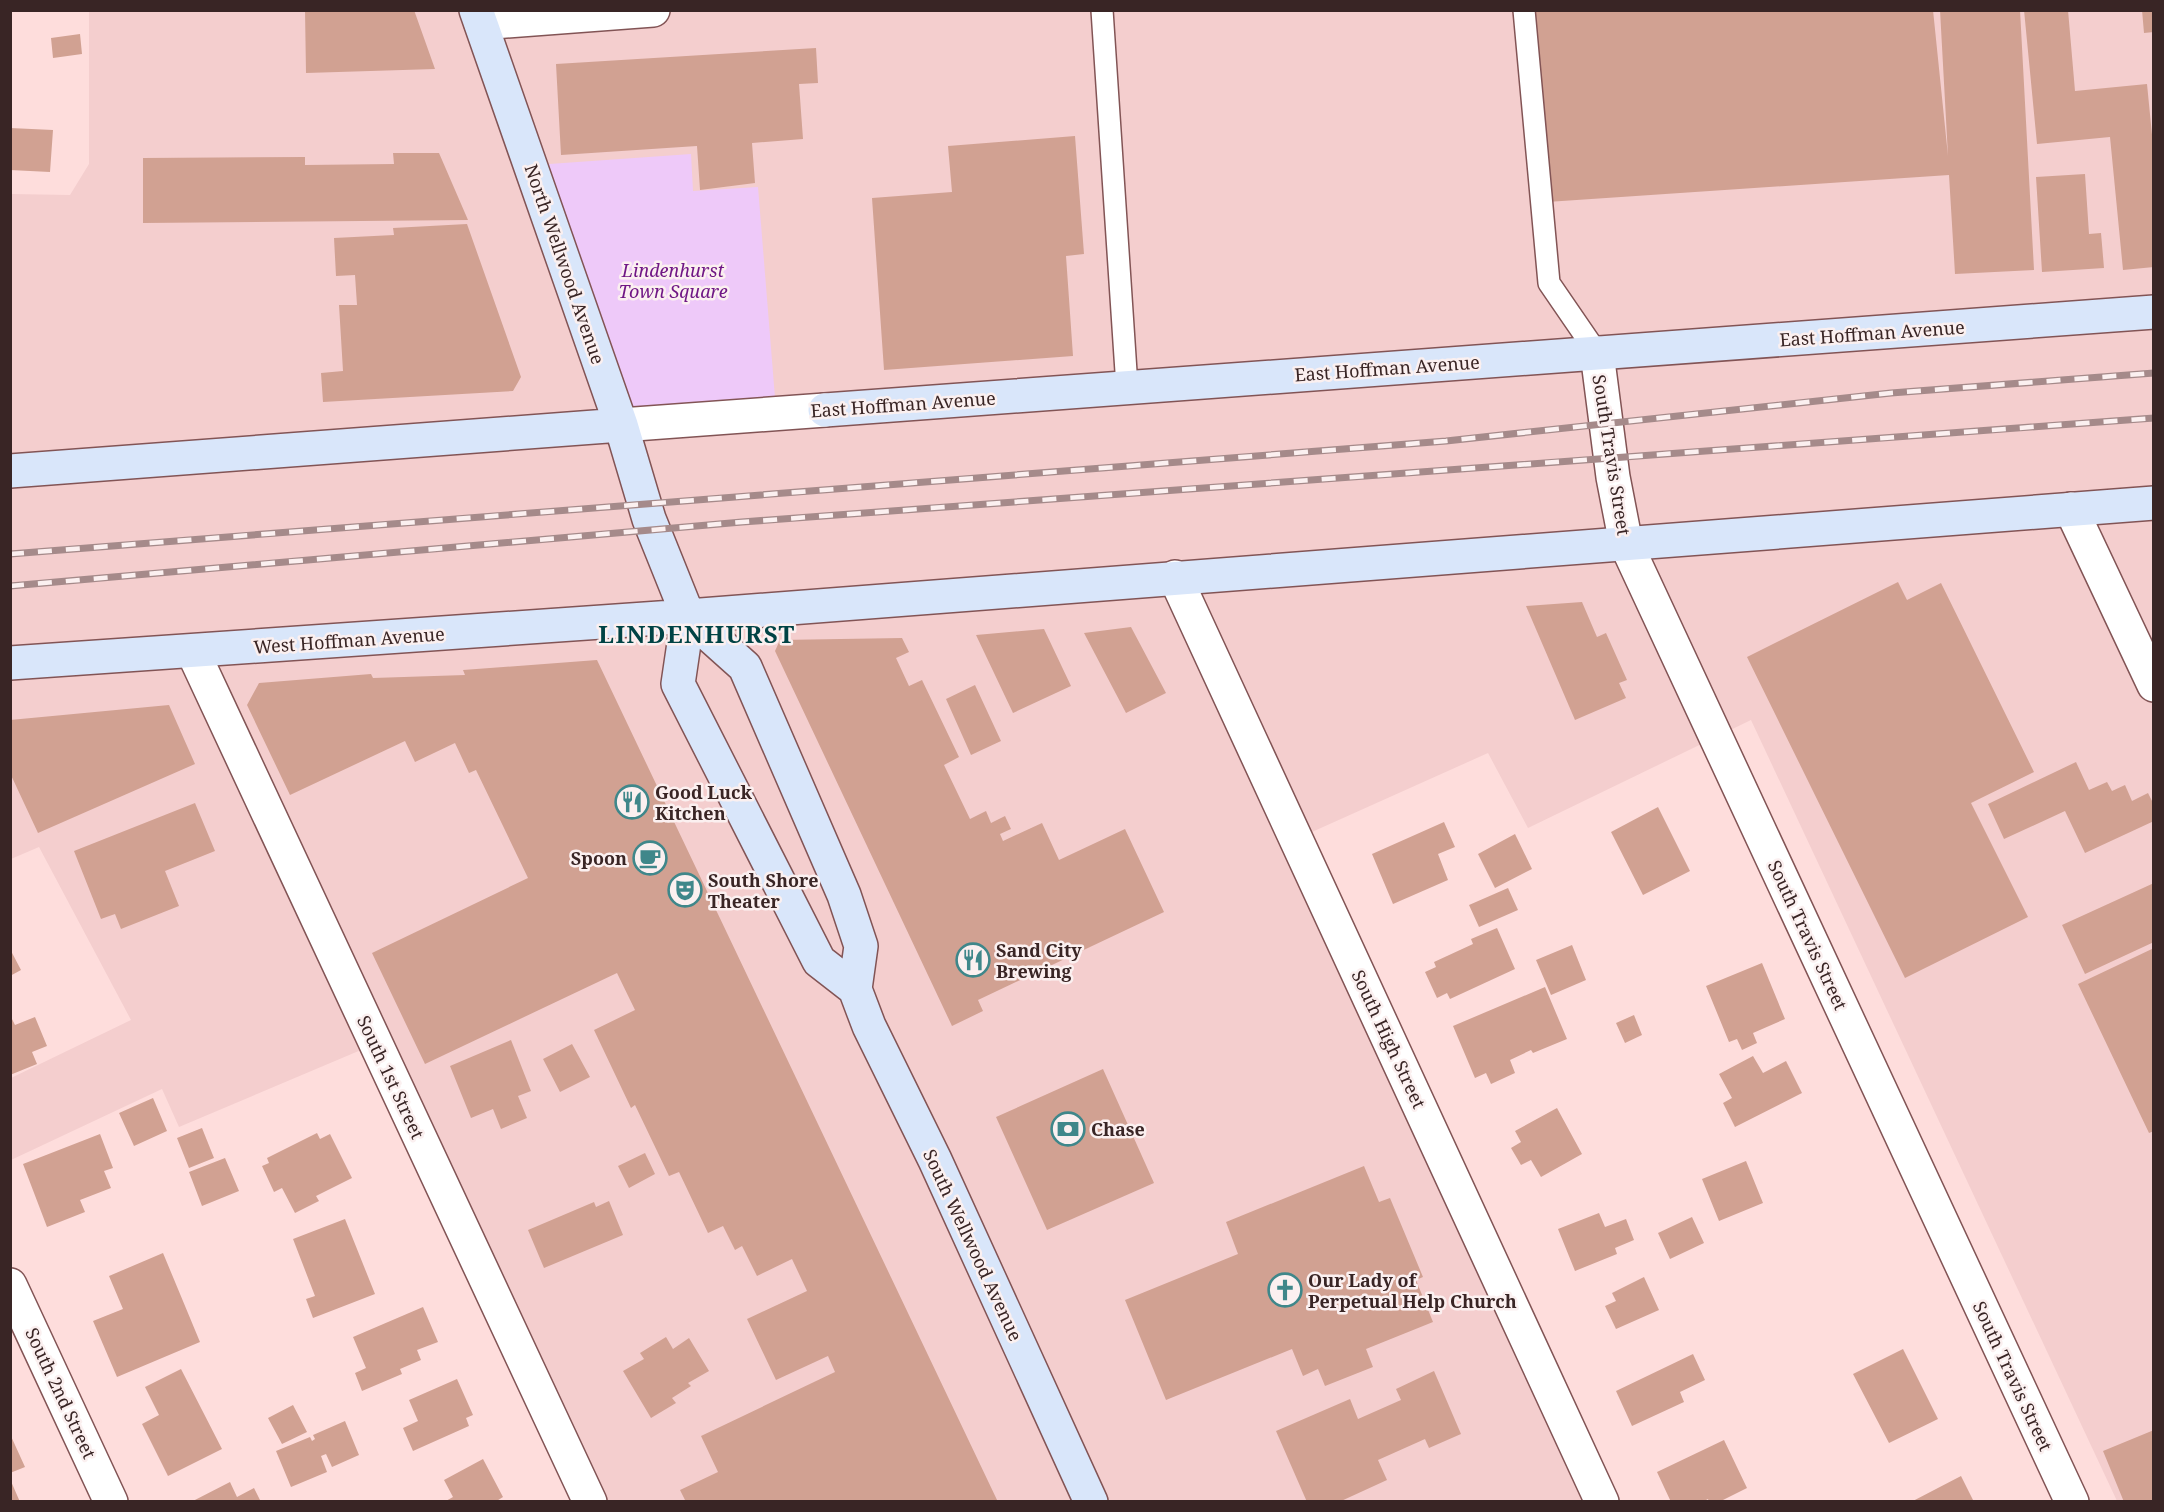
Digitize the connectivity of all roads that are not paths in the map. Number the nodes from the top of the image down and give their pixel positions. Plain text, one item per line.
1 (653, 10) edge
2 (1102, 10) edge
3 (1524, 10) edge
4 (479, 17) edge
5 (2154, 312) edge
6 (1597, 353) junction
7 (1127, 387) junction
8 (825, 410) joint
9 (621, 425) junction
10 (10, 471) edge
11 (2154, 503) edge
12 (2071, 509) junction
13 (650, 519) joint
14 (1626, 544) junction
15 (1175, 577) junction
16 (688, 616) junction
17 (193, 652) junction
18 (10, 663) edge
19 (2154, 685) edge
20 (855, 989) junction
21 (10, 1285) edge
22 (111, 1502) edge
23 (590, 1502) edge
24 (1091, 1502) edge
25 (1602, 1502) edge
26 (2072, 1502) edge

1 - 4 street
2 - 7 lane
3 - 6 lane
4 - 9 main road, North Wellwood Avenue
5 - 6 main road, East Hoffman Avenue
6 - 7 main road, East Hoffman Avenue
6 - 14 street, South Travis Street
7 - 8 main road, East Hoffman Avenue
8 - 9 street, East Hoffman Avenue
9 - 10 main road
9 - 13 main road, North Wellwood Avenue
11 - 12 main road
12 - 14 main road
12 - 19 street
13 - 16 main road, South Wellwood Avenue
14 - 15 main road
14 - 26 street, South Travis Street
15 - 16 main road
15 - 25 street, South High Street
16 - 17 main road, West Hoffman Avenue
16 - 20 main road, South Wellwood Avenue
16 - 20 main road, South Wellwood Avenue
17 - 18 main road, West Hoffman Avenue
17 - 23 street, South 1st Street
20 - 24 main road, South Wellwood Avenue
21 - 22 street, South 2nd Street

